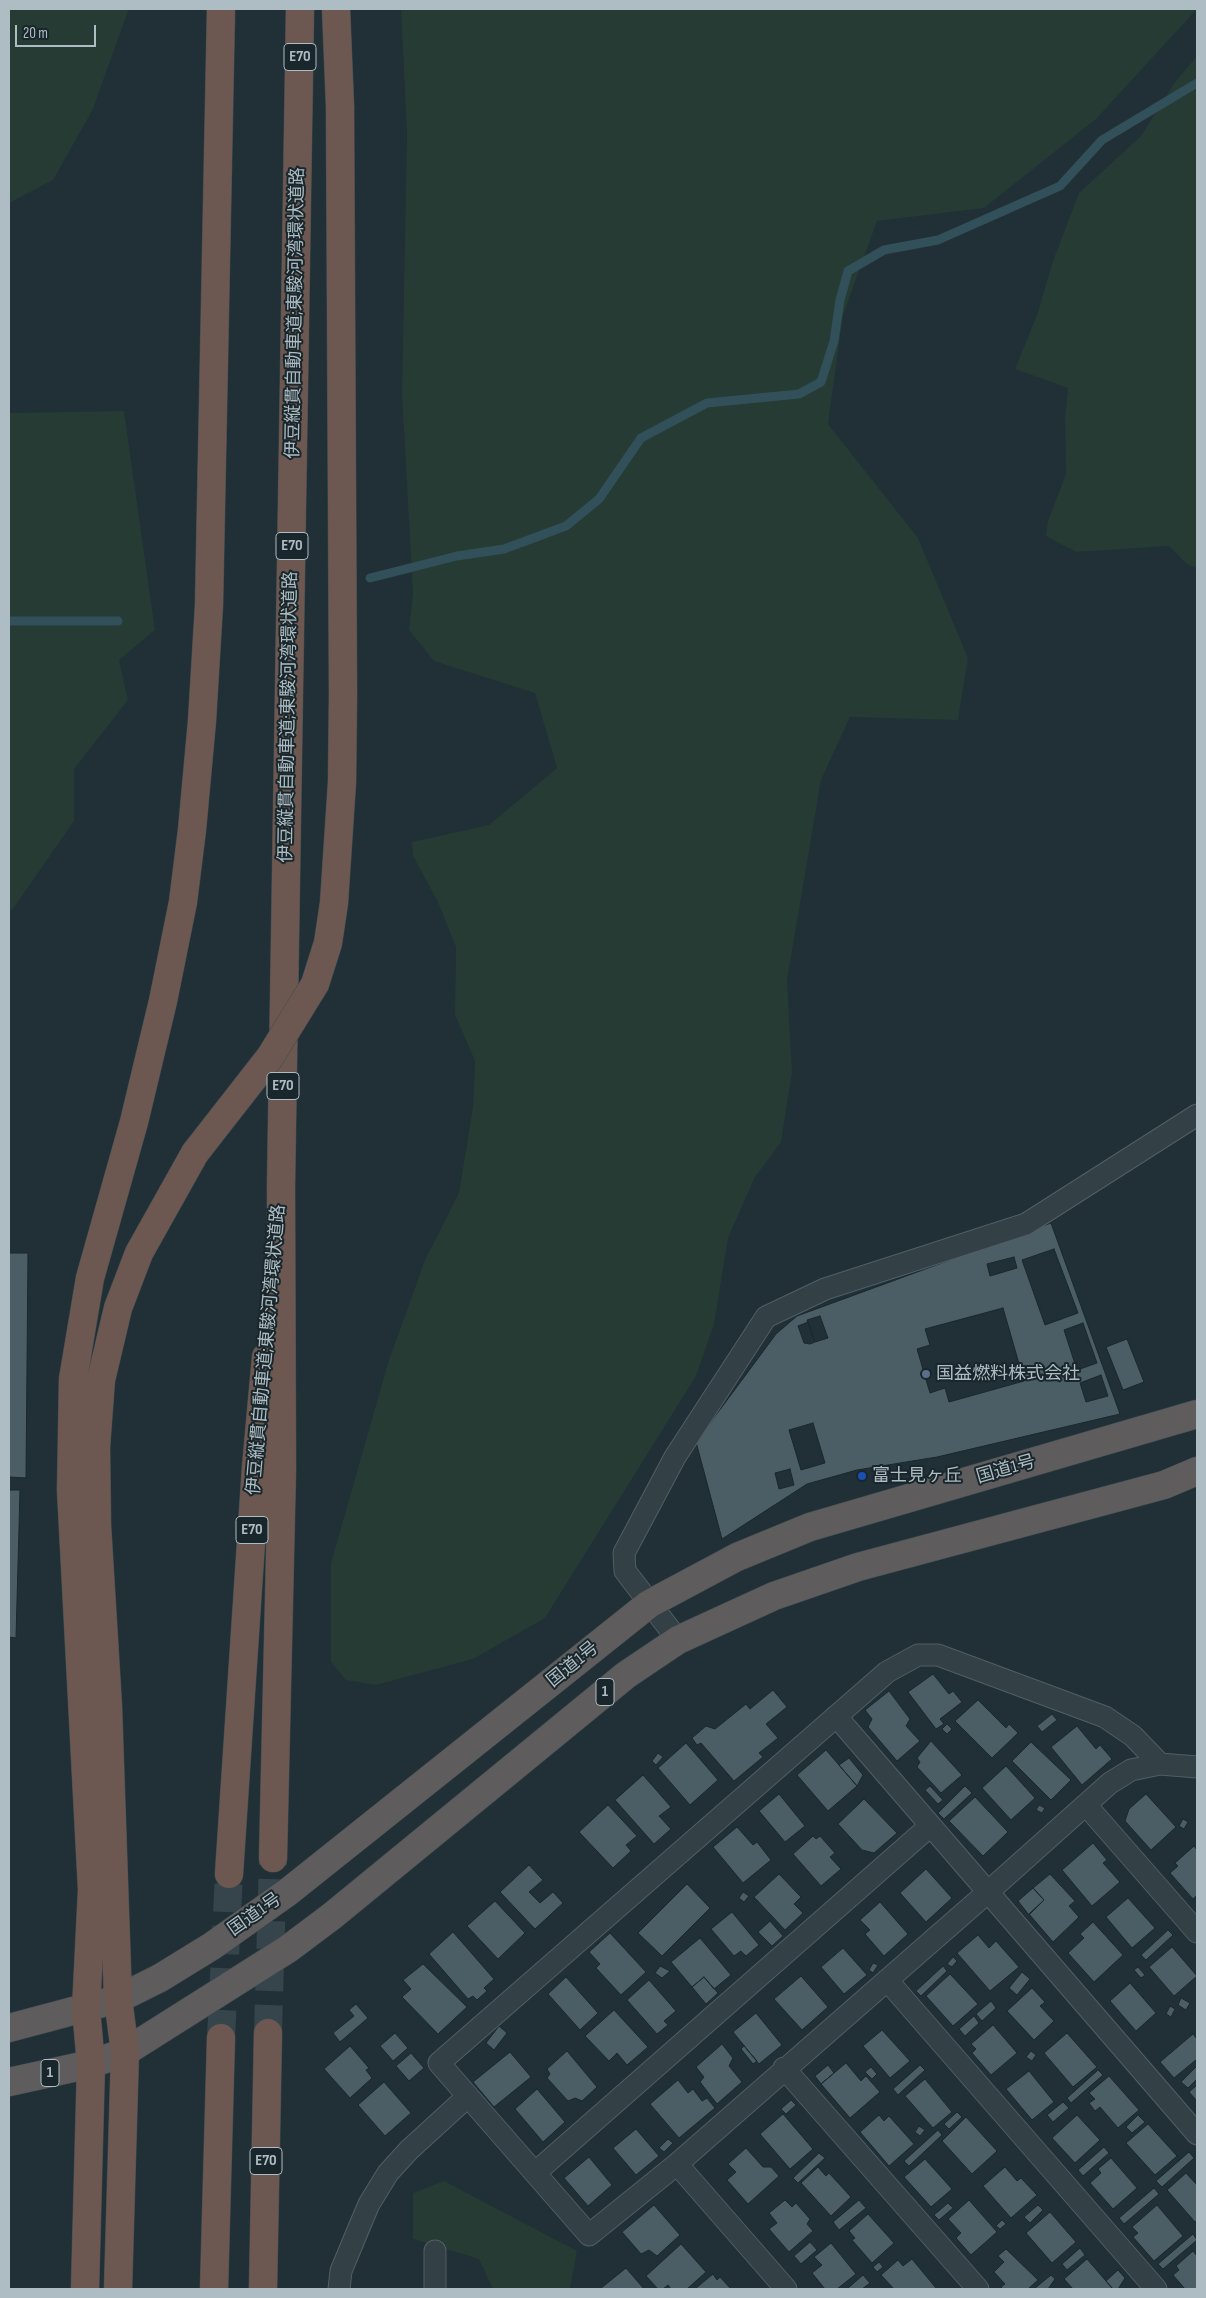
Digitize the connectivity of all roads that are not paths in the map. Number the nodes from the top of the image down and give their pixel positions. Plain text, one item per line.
1 (220, 9) edge
2 (300, 9) edge
3 (336, 9) edge
4 (1197, 1115) edge
5 (281, 1186) junction
6 (1197, 1414) edge
7 (1197, 1471) edge
8 (649, 1604) junction
9 (678, 1640) junction
10 (836, 1716) junction
11 (1160, 1764) junction
12 (1197, 1767) edge
13 (1086, 1805) junction
14 (930, 1826) junction
15 (273, 1858) tunnel mouth
16 (229, 1874) tunnel mouth
17 (988, 1892) junction
18 (1197, 1932) edge
19 (887, 1980) junction
20 (118, 1999) junction
21 (86, 2009) junction
22 (9, 2028) edge
23 (268, 2033) tunnel mouth
24 (221, 2038) tunnel mouth
25 (125, 2052) junction
26 (91, 2064) junction
27 (784, 2068) junction
28 (9, 2082) edge
29 (467, 2097) junction
30 (1197, 2134) edge
31 (677, 2164) junction
32 (536, 2172) junction
33 (435, 2251) dead end
34 (85, 2289) edge
35 (118, 2289) edge
36 (214, 2289) edge
37 (263, 2289) edge
38 (339, 2289) edge
39 (435, 2289) edge
40 (786, 2289) edge
41 (978, 2289) edge
42 (1156, 2289) edge

1 - 21 highway
2 - 5 highway, 伊豆縦貫自動車道;東駿河湾環状道路 / E70
3 - 20 highway, bridge
4 - 8 street
5 - 15 highway, 伊豆縦貫自動車道;東駿河湾環状道路 / E70
5 - 16 highway, 伊豆縦貫自動車道;東駿河湾環状道路 / E70
6 - 8 highway, 国道1号 / 1
7 - 9 highway, 1
8 - 9 street
8 - 20 highway, 国道1号 / 1
9 - 25 highway, 1
10 - 11 street
10 - 14 street
10 - 29 street
11 - 12 street
11 - 13 street
13 - 17 street
13 - 18 street
14 - 17 street
14 - 32 street
17 - 19 street
17 - 30 street
19 - 27 street
19 - 42 street
20 - 21 highway, 国道1号 / 1
20 - 25 highway
21 - 22 highway, 国道1号 / 1
21 - 26 highway
23 - 37 highway, E70
24 - 36 highway
25 - 26 highway, 1
25 - 35 highway
26 - 28 highway, 1
26 - 34 highway
27 - 31 street
27 - 41 street
29 - 32 street
29 - 38 street
31 - 32 street
31 - 40 street
33 - 39 street

